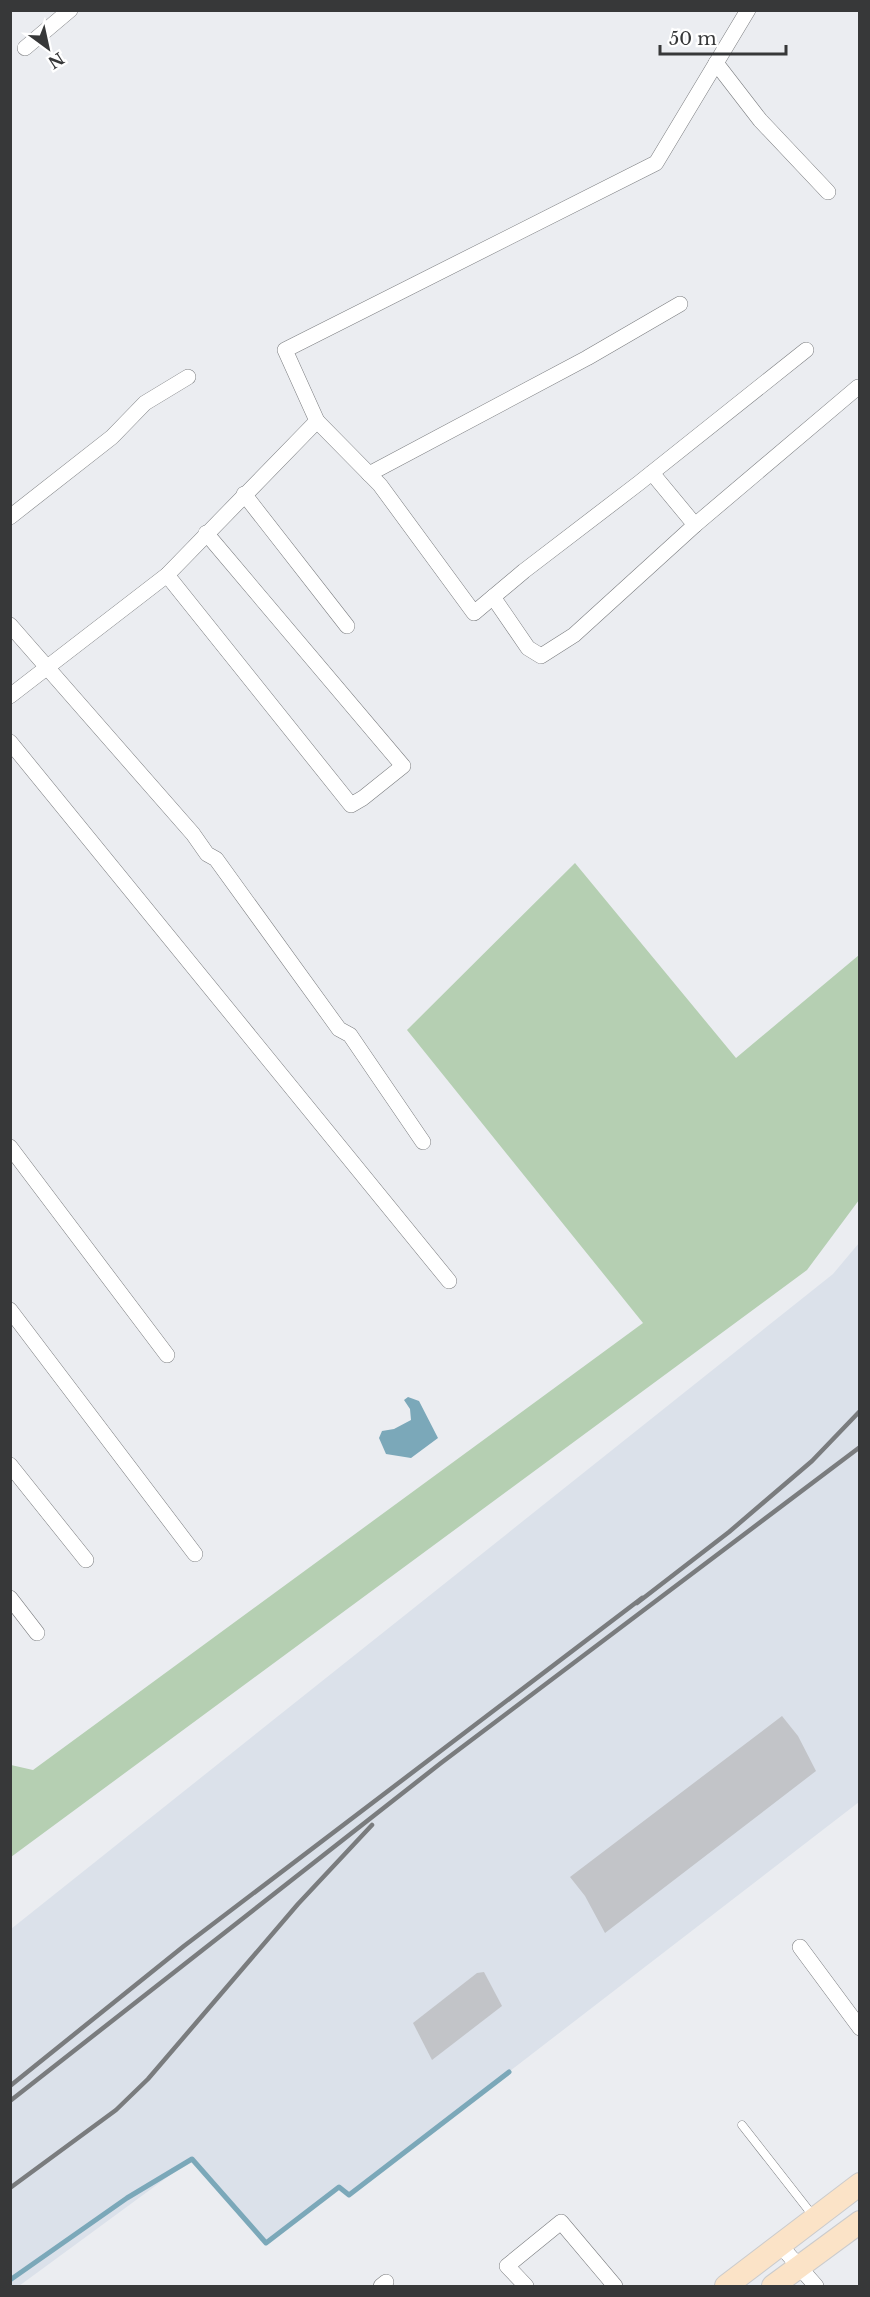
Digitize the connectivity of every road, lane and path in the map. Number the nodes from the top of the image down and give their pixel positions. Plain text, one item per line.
1 (70, 10) edge
2 (748, 10) edge
3 (25, 48) dead end
4 (716, 63) junction
5 (828, 192) dead end
6 (680, 304) dead end
7 (806, 350) dead end
8 (188, 377) dead end
9 (860, 389) edge
10 (317, 421) junction
11 (652, 473) junction
12 (369, 474) junction
13 (244, 494) junction
14 (10, 517) edge
15 (695, 525) junction
16 (206, 533) junction
17 (166, 575) junction
18 (493, 597) junction
19 (10, 625) edge
20 (347, 626) dead end
21 (45, 668) junction
22 (10, 696) edge
23 (10, 742) edge
24 (423, 1142) dead end
25 (10, 1147) edge
26 (449, 1281) dead end
27 (10, 1310) edge
28 (167, 1355) dead end
29 (10, 1465) edge
30 (195, 1554) dead end
31 (86, 1560) dead end
32 (10, 1598) edge
33 (38, 1634) dead end
34 (800, 1947) dead end
35 (860, 2028) edge
36 (742, 2125) dead end
37 (860, 2184) edge
38 (815, 2218) junction
39 (860, 2222) edge
40 (772, 2251) junction
41 (800, 2266) junction
42 (780, 2284) edge
43 (526, 2286) edge
44 (615, 2286) edge
45 (726, 2286) edge
46 (816, 2286) edge

1 - 3 street
2 - 4 street
4 - 5 street
4 - 10 street
6 - 12 street
7 - 11 street
8 - 14 street
9 - 15 street
10 - 12 street
10 - 13 street
11 - 15 street
11 - 18 street
12 - 18 street
13 - 16 street
13 - 20 street
15 - 18 street
16 - 17 street
16 - 17 street
17 - 21 street
19 - 21 street
21 - 22 street
21 - 24 street
23 - 26 street
25 - 28 street
27 - 30 street
29 - 31 street
32 - 33 street
34 - 35 street
36 - 38 lane
37 - 38 main road
38 - 40 main road
39 - 41 main road
40 - 41 street
40 - 42 street
40 - 45 main road
41 - 42 main road
41 - 46 street
43 - 44 street

